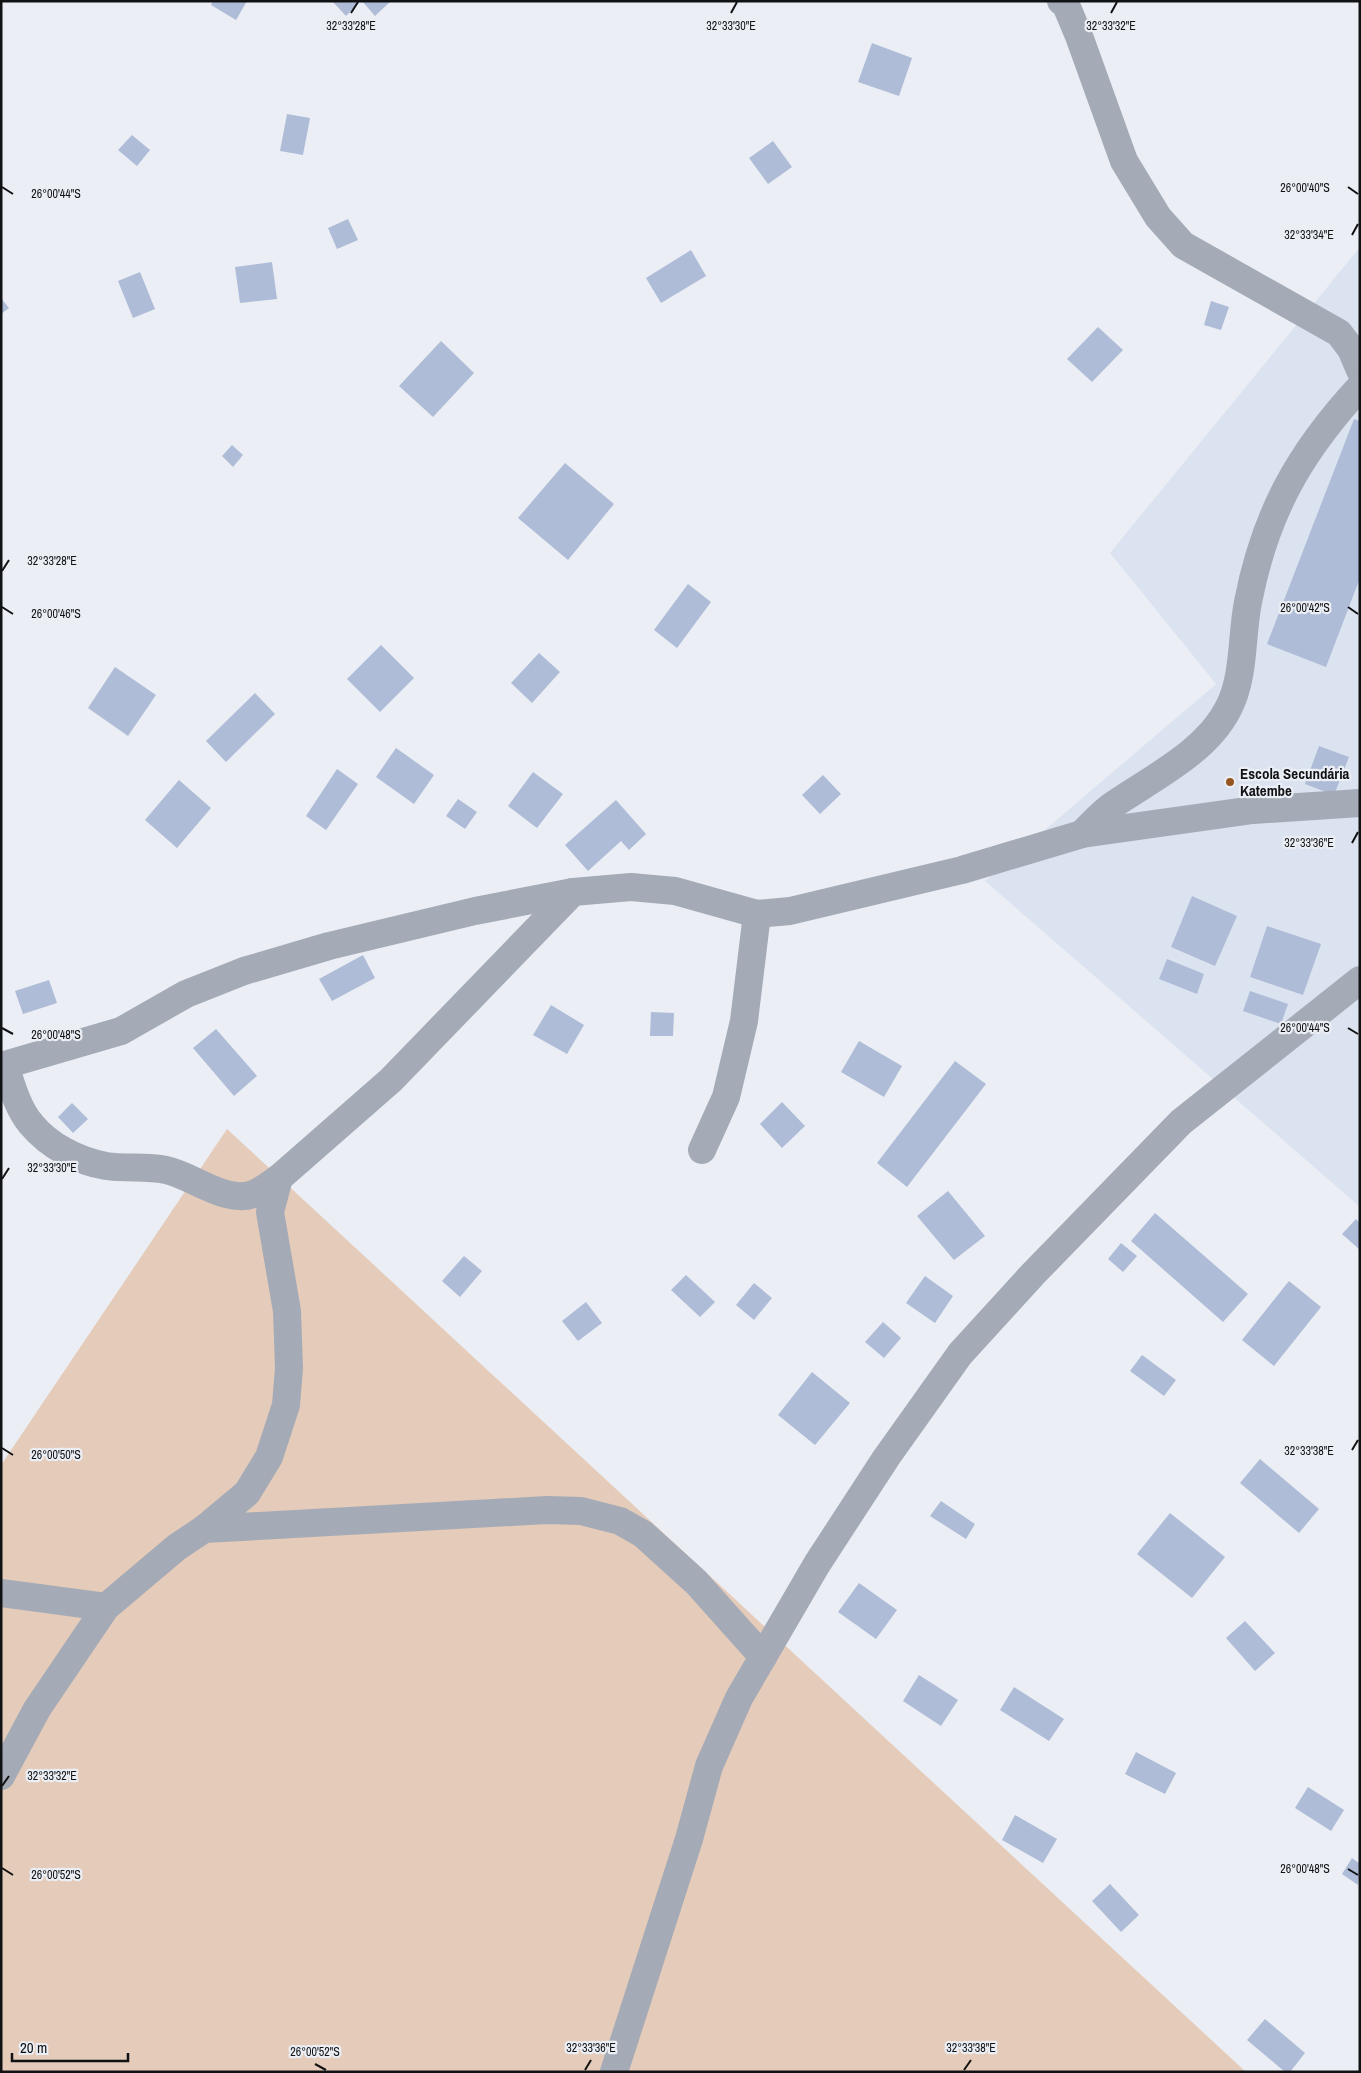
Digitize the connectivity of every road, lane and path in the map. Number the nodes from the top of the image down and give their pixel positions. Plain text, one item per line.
1 (1061, 1) edge
2 (1360, 370) edge
3 (1360, 387) edge
4 (1360, 803) edge
5 (1082, 834) junction
6 (573, 892) junction
7 (757, 914) junction
8 (1360, 980) edge
9 (3, 1066) edge
10 (702, 1150) dead end
11 (279, 1178) junction
12 (204, 1529) junction
13 (1, 1593) edge
14 (106, 1607) junction
15 (763, 1657) junction
16 (1, 1776) edge
17 (614, 2072) edge

1 - 2 street
3 - 5 street
4 - 5 street
5 - 7 street
6 - 7 street
6 - 9 street
6 - 11 street
7 - 10 street
8 - 15 street
9 - 11 street
11 - 12 street
12 - 14 street
12 - 15 street
13 - 14 street
14 - 16 street
15 - 17 street

